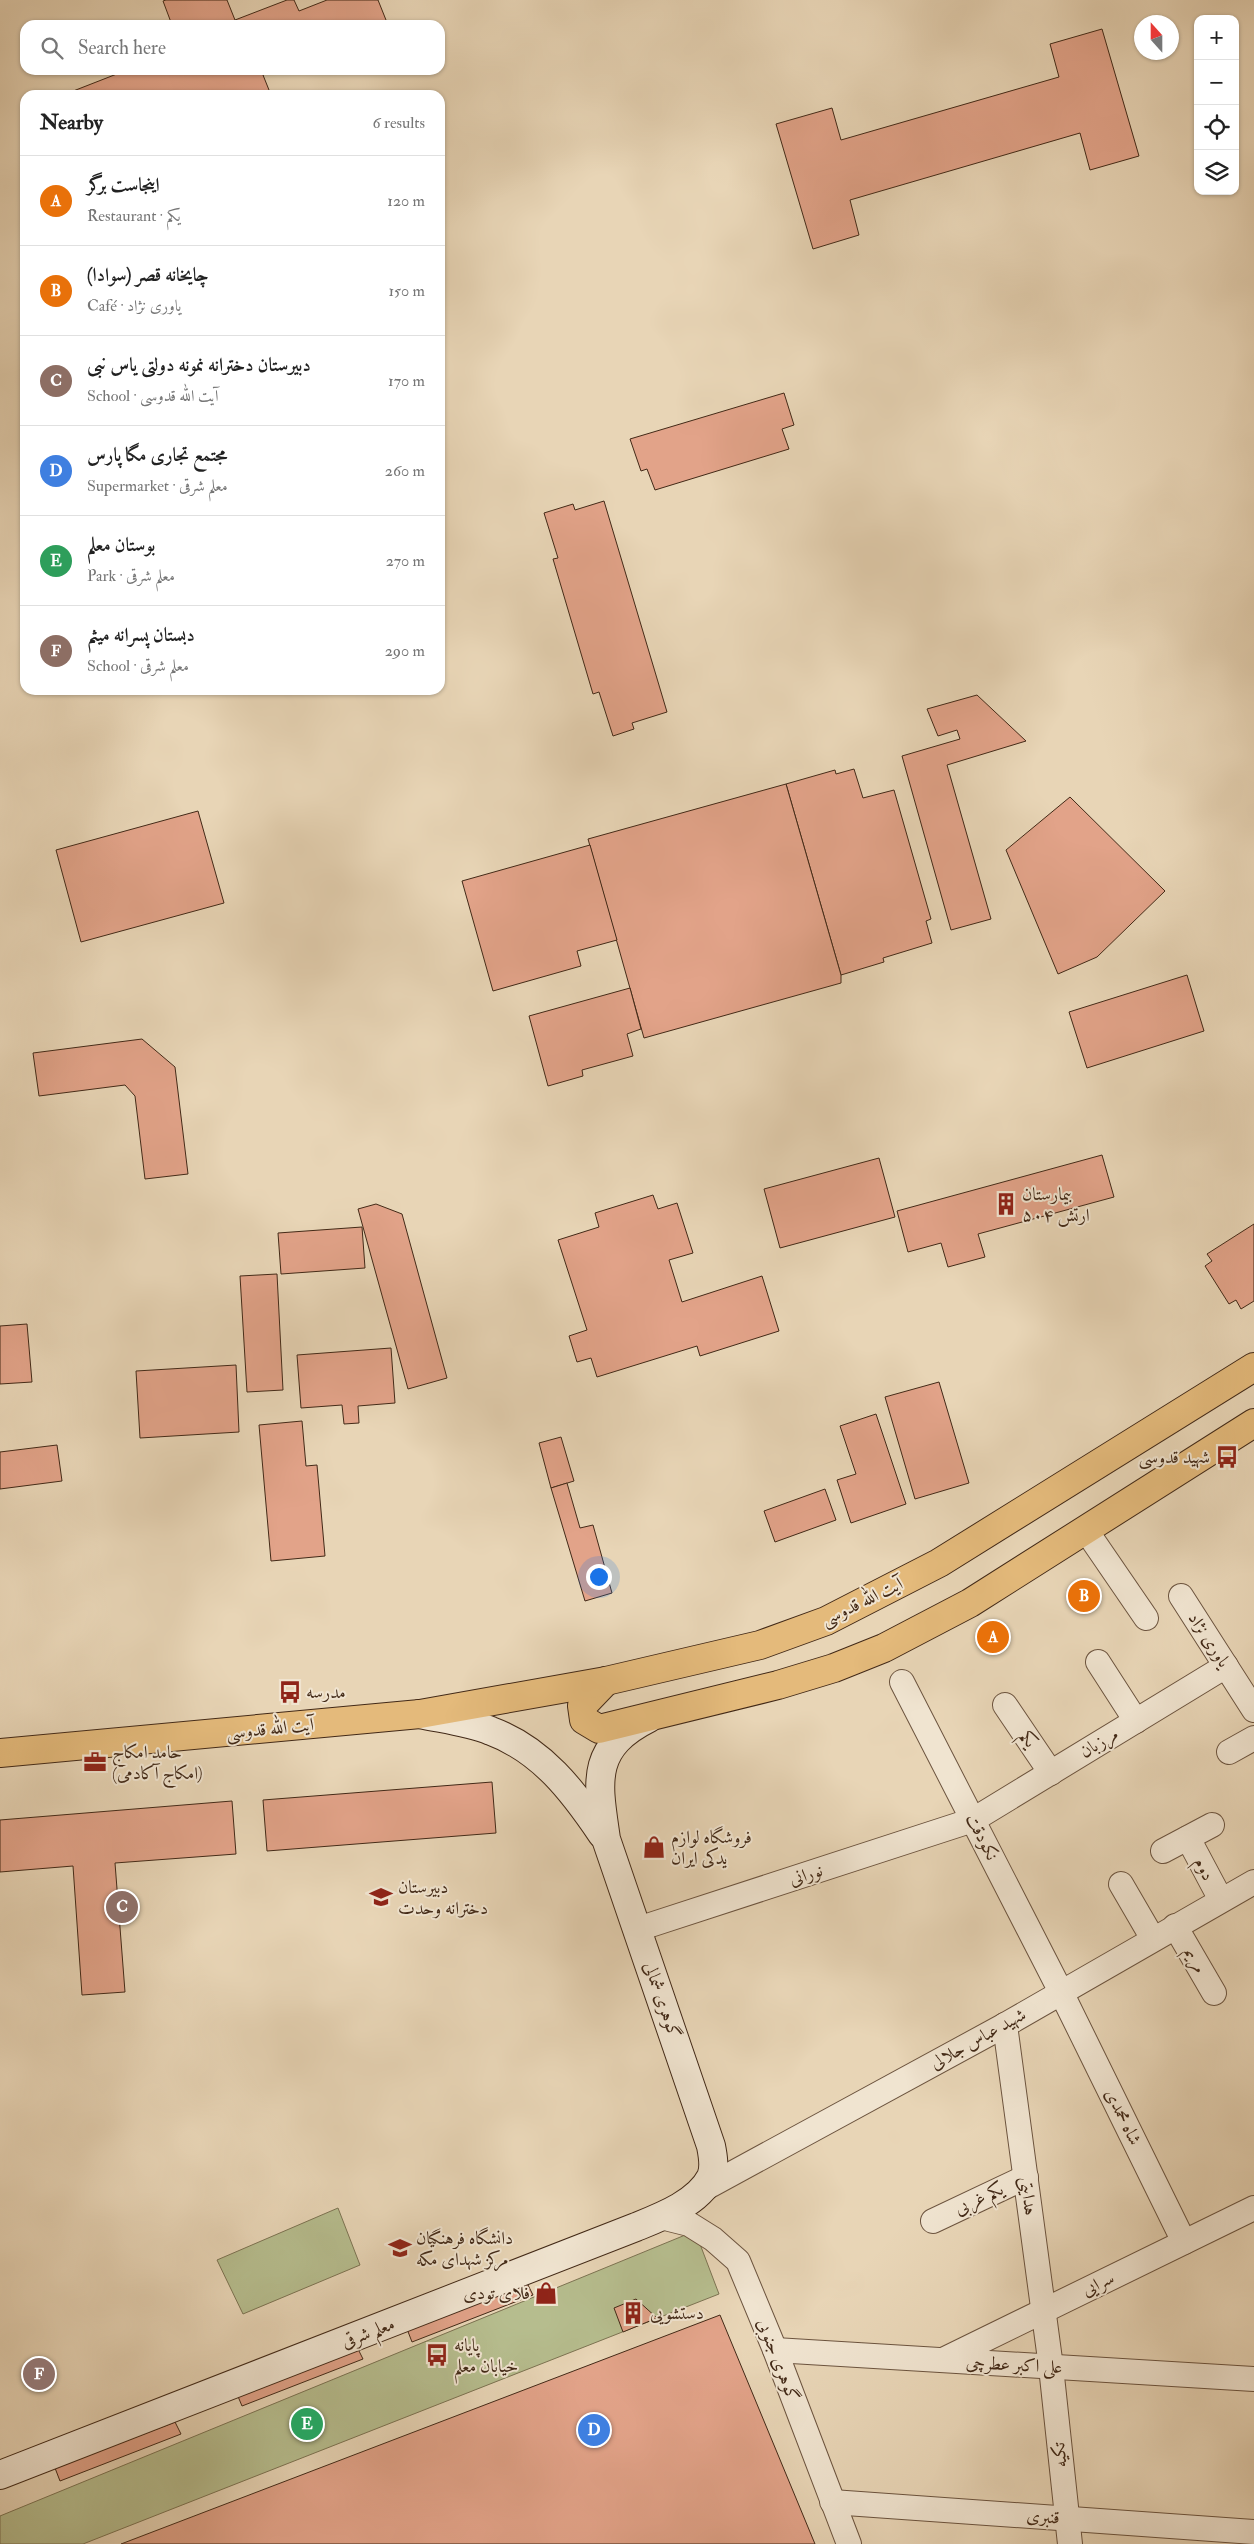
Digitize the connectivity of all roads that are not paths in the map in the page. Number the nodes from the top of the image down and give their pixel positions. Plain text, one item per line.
1 (1254, 1367) edge
2 (1254, 1423) edge
3 (1085, 1529) junction
4 (1181, 1596) dead end
5 (1146, 1618) dead end
6 (1098, 1662) dead end
7 (1226, 1666) junction
8 (606, 1681) junction
9 (902, 1682) dead end
10 (1250, 1696) edge
11 (1005, 1705) dead end
12 (420, 1714) junction
13 (656, 1715) junction
14 (1136, 1721) junction
15 (1254, 1738) edge
16 (1229, 1752) dead end
17 (0, 1753) edge
18 (1050, 1773) junction
19 (973, 1820) junction
20 (1212, 1824) dead end
21 (1188, 1838) junction
22 (606, 1839) junction
23 (1163, 1851) dead end
24 (1254, 1882) edge
25 (1121, 1884) dead end
26 (1221, 1900) junction
27 (1175, 1926) junction
28 (638, 1929) junction
29 (1153, 1939) junction
30 (1061, 1992) junction
31 (1214, 1994) dead end
32 (1006, 2025) junction
33 (714, 2162) joint
34 (1026, 2177) junction
35 (700, 2191) junction
36 (1254, 2208) edge
37 (661, 2217) junction
38 (932, 2221) dead end
39 (1184, 2242) junction
40 (1044, 2311) junction
41 (775, 2350) junction
42 (942, 2360) junction
43 (1051, 2367) junction
44 (1254, 2379) edge
45 (0, 2475) edge
46 (832, 2502) junction
47 (1067, 2519) junction
48 (1254, 2532) edge
49 (849, 2544) edge
50 (1070, 2544) edge

1 - 8 main road, آیت الله قدوسی
2 - 3 main road
3 - 5 street
3 - 13 main road
4 - 7 street, یاوری نژاد
6 - 14 street
7 - 10 street, یاوری نژاد
7 - 14 street, مرزبان
8 - 12 main road, آیت الله قدوسی
8 - 13 main road
9 - 19 street, نکودقت
11 - 18 street, یکم
12 - 17 main road, آیت الله قدوسی
12 - 22 main road, آیت الله قدوسی
13 - 22 main road
14 - 18 street, مرزبان
15 - 16 street
18 - 19 street, مرزبان
19 - 28 street, نورانی
19 - 30 street, نکودقت
20 - 21 street
21 - 23 street
21 - 26 street, دوم
22 - 28 main road, گوهری شمالی
24 - 26 street, شهید عباس جلالی
25 - 29 street
26 - 27 street, شهید عباس جلالی
27 - 29 street, شهید عباس جلالی
27 - 31 street, مریم
28 - 33 main road, گوهری شمالی
29 - 30 street, شهید عباس جلالی
30 - 32 street, شهید عباس جلالی
30 - 39 street, شاه محمدی
32 - 34 street, هدایتی
32 - 35 street, شهید عباس جلالی
33 - 35 main road, معلم شرقی
34 - 38 street, یکم غربی
34 - 40 street, هدایتی
35 - 37 main road, معلم شرقی
36 - 39 street, سرایی
37 - 41 street, گوهری جنوبی
37 - 45 main road, معلم شرقی
39 - 40 street, سرایی
40 - 42 street, سرایی
40 - 43 street, هدایتی
41 - 42 street, علی اکبر عطرچی
41 - 46 street, گوهری جنوبی
42 - 43 street, علی اکبر عطرچی
43 - 44 street, علی اکبر عطرچی
43 - 47 street, تکیه
46 - 47 street, قنبری
46 - 49 street, گوهری جنوبی
47 - 48 street, قنبری
47 - 50 street, تکیه

